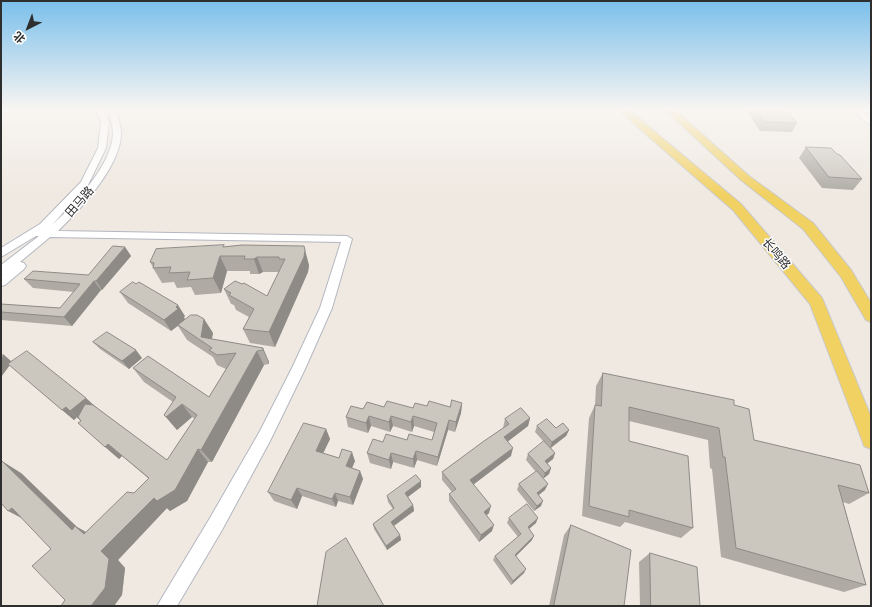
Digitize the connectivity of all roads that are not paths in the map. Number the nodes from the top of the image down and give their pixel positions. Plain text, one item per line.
1 (103, 138) edge
2 (117, 138) edge
3 (656, 138) edge
4 (701, 138) edge
5 (49, 231) junction
6 (1, 253) edge
7 (1, 262) edge
8 (1, 271) edge
9 (1, 282) edge
10 (871, 316) edge
11 (871, 440) edge
12 (166, 606) edge

1 - 5 street, 田马路
2 - 5 street, 田马路
3 - 11 main road, 长鸣路
4 - 10 main road
5 - 6 street
5 - 7 street, 田马路
5 - 8 street, 田马路
5 - 9 street
5 - 12 street

